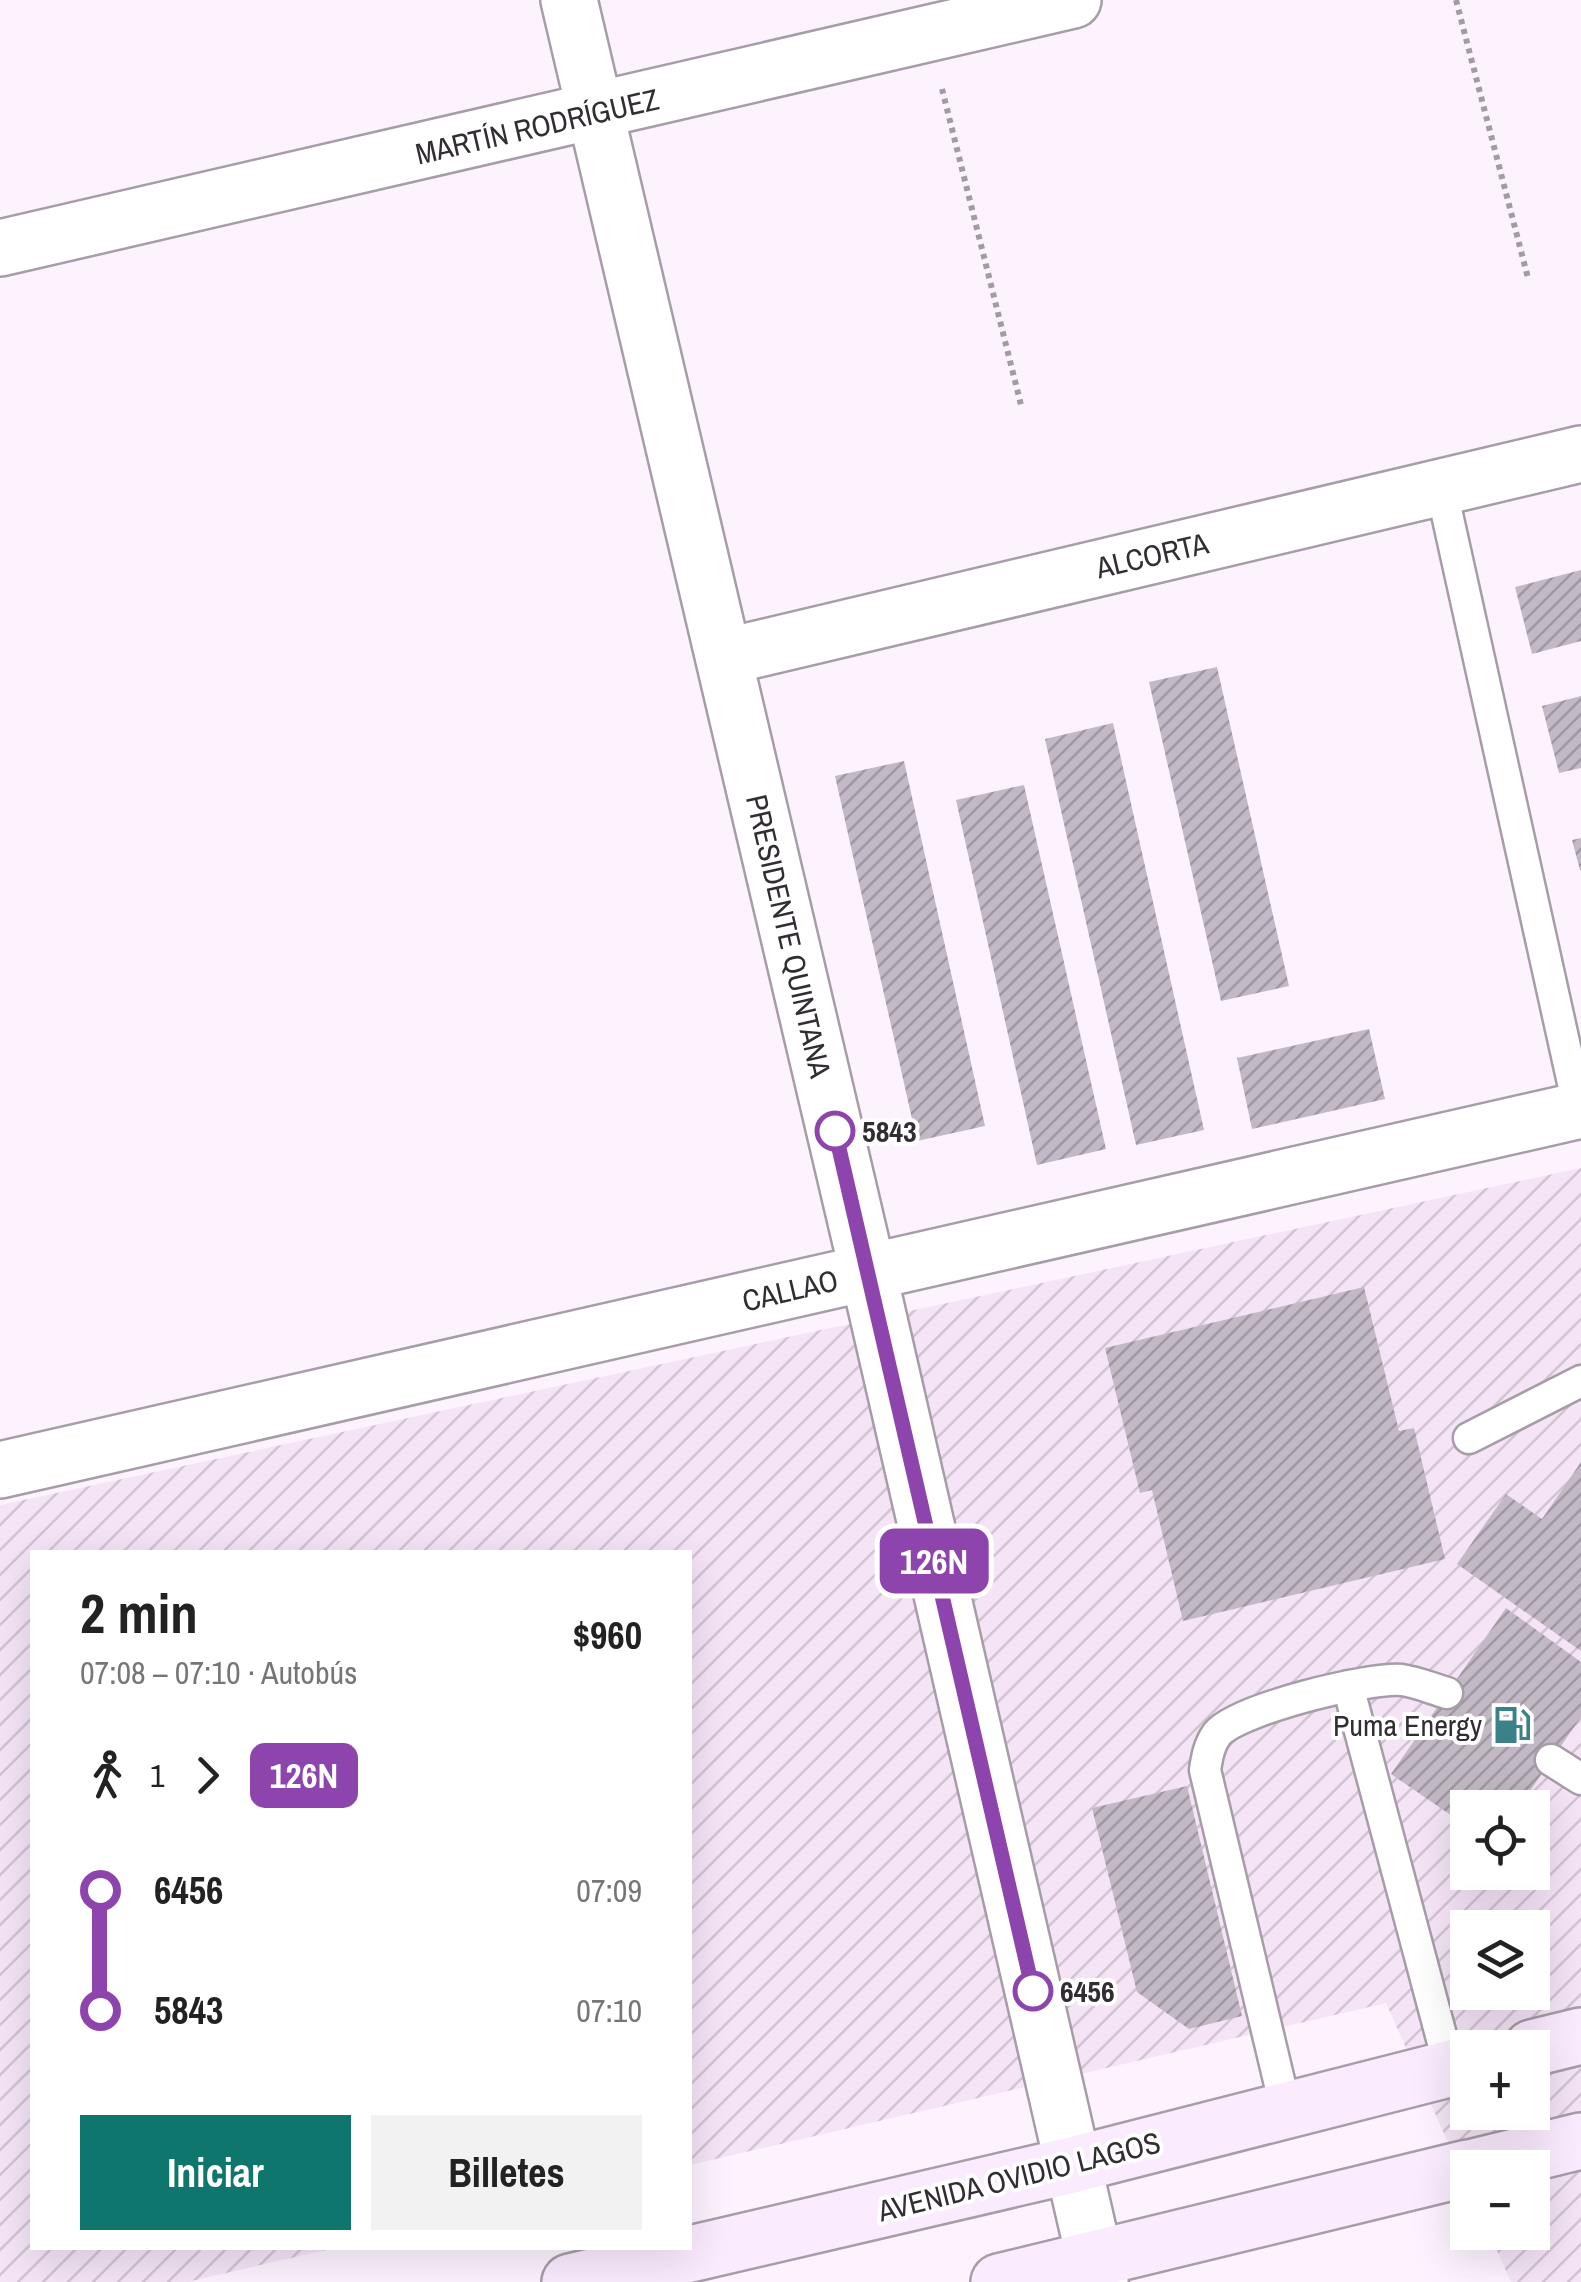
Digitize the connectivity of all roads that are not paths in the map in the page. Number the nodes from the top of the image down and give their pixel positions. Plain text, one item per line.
1 (570, 0) edge
2 (1074, 0) edge
3 (596, 112) junction
4 (0, 248) edge
5 (1581, 454) edge
6 (1440, 487) junction
7 (724, 656) junction
8 (1580, 1110) edge
9 (868, 1272) junction
10 (1581, 1381) edge
11 (1469, 1438) dead end
12 (0, 1470) edge
13 (1348, 1686) junction
14 (1447, 1693) dead end
15 (1551, 1760) dead end
16 (1581, 1779) edge
17 (1450, 2036) edge
18 (1581, 2036) edge
19 (1550, 2044) edge
20 (1450, 2069) edge
21 (1286, 2110) junction
22 (1581, 2140) edge
23 (1541, 2150) edge
24 (1072, 2165) junction
25 (1450, 2173) edge
26 (1098, 2270) edge
27 (570, 2282) edge
28 (999, 2282) edge

1 - 3 street, PRESIDENTE QUINTANA
2 - 3 street, MARTÍN RODRÍGUEZ
3 - 4 street, MARTÍN RODRÍGUEZ
3 - 7 street, PRESIDENTE QUINTANA
5 - 6 street, ALCORTA
6 - 7 street, ALCORTA
6 - 8 lane
7 - 9 street, PRESIDENTE QUINTANA
8 - 9 street, CALLAO
9 - 12 street, CALLAO
9 - 24 street, PRESIDENTE QUINTANA
10 - 11 lane
13 - 14 lane
13 - 17 lane
13 - 21 lane
15 - 16 lane
18 - 19 main road
20 - 21 main road, AVENIDA OVIDIO LAGOS
21 - 24 main road, AVENIDA OVIDIO LAGOS
22 - 23 main road
24 - 26 street, PRESIDENTE QUINTANA
24 - 27 main road, AVENIDA OVIDIO LAGOS
25 - 26 main road
26 - 28 main road

